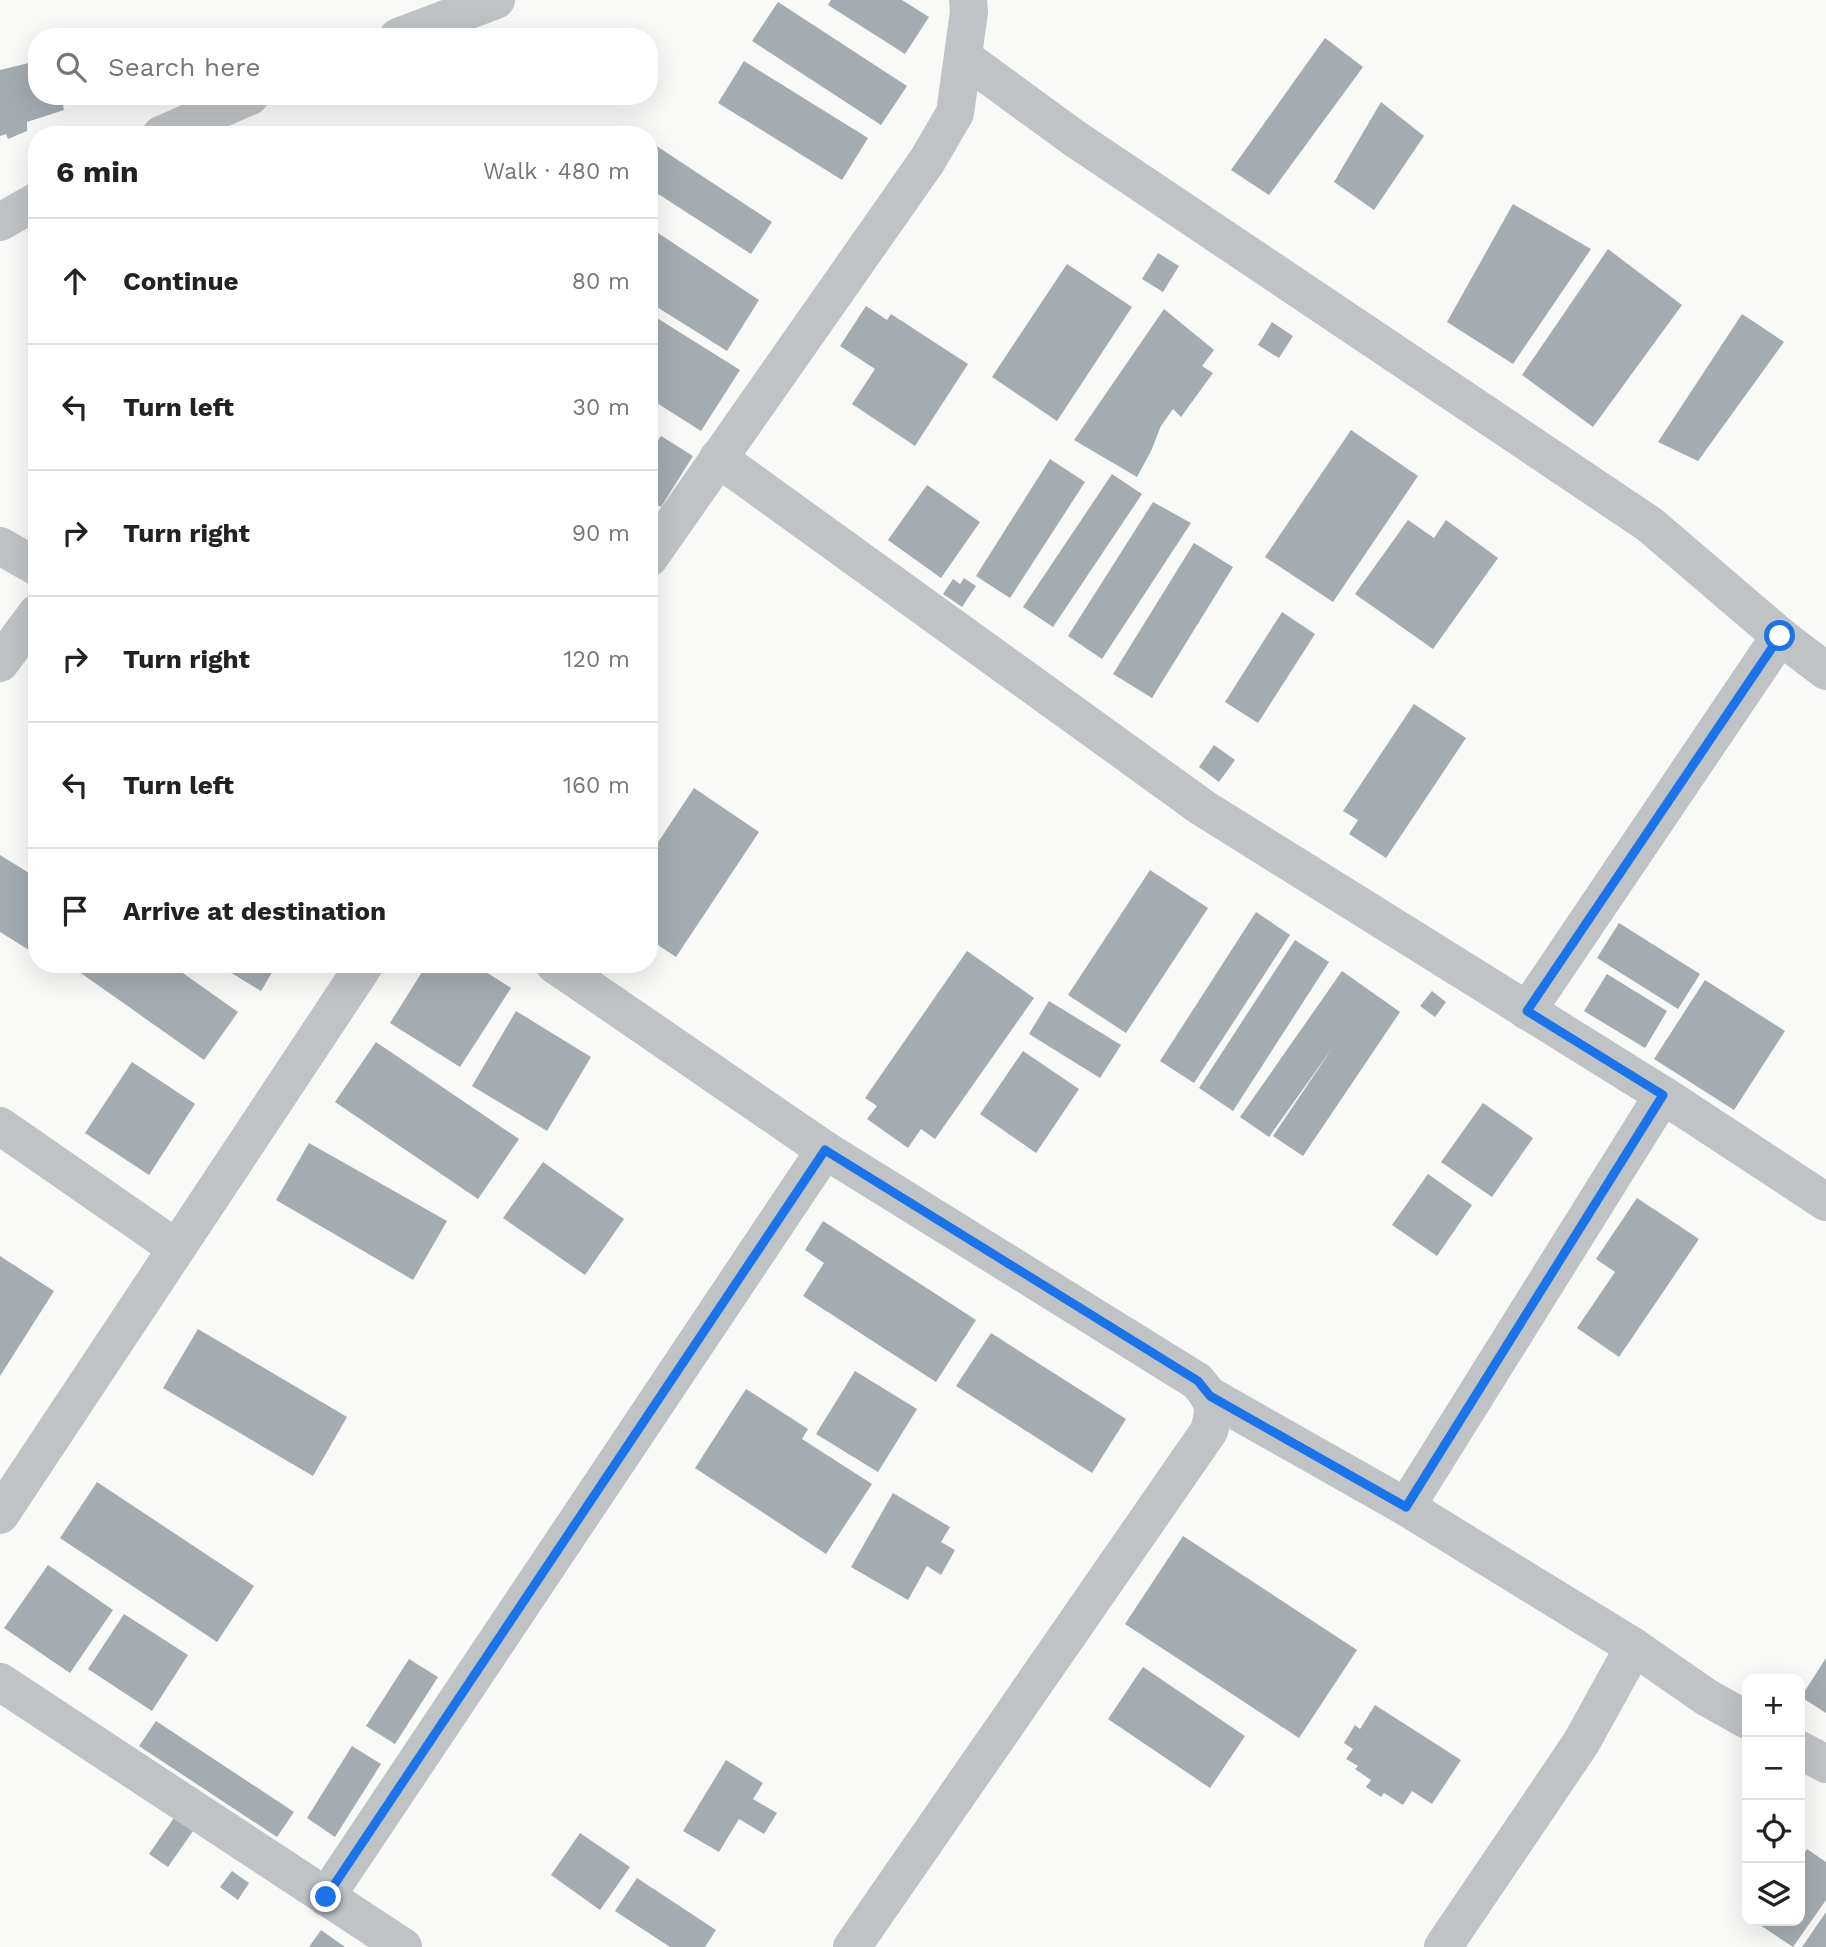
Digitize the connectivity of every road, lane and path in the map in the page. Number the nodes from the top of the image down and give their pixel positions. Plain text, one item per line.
1 (496, 0) edge
2 (968, 0) edge
3 (422, 28) edge
4 (963, 57) junction
5 (229, 105) edge
6 (182, 126) edge
7 (28, 206) edge
8 (0, 222) edge
9 (718, 458) junction
10 (658, 545) edge
11 (0, 546) edge
12 (28, 562) edge
13 (28, 625) edge
14 (1780, 636) junction
15 (0, 663) edge
16 (1826, 671) edge
17 (359, 973) edge
18 (567, 973) edge
19 (1527, 1011) junction
20 (1663, 1095) junction
21 (0, 1126) edge
22 (825, 1150) junction
23 (1826, 1202) edge
24 (176, 1248) junction
25 (1210, 1396) junction
26 (1406, 1507) junction
27 (0, 1515) edge
28 (1634, 1647) junction
29 (0, 1682) edge
30 (1742, 1717) edge
31 (1805, 1752) edge
32 (1826, 1764) edge
33 (326, 1897) junction
34 (403, 1947) edge
35 (852, 1947) edge
36 (1443, 1947) edge

1 - 3 street
2 - 4 street
4 - 9 street
4 - 14 street
5 - 6 street
7 - 8 street
9 - 10 street
9 - 19 street
11 - 12 street
13 - 15 street
14 - 16 street
14 - 19 street
17 - 24 street
18 - 22 street
19 - 20 street
20 - 23 street
20 - 26 street
21 - 24 street
22 - 25 street
22 - 33 street
24 - 27 street
25 - 26 street
25 - 35 street
26 - 28 street
28 - 30 street
28 - 36 street
29 - 33 street
31 - 32 street
33 - 34 street

